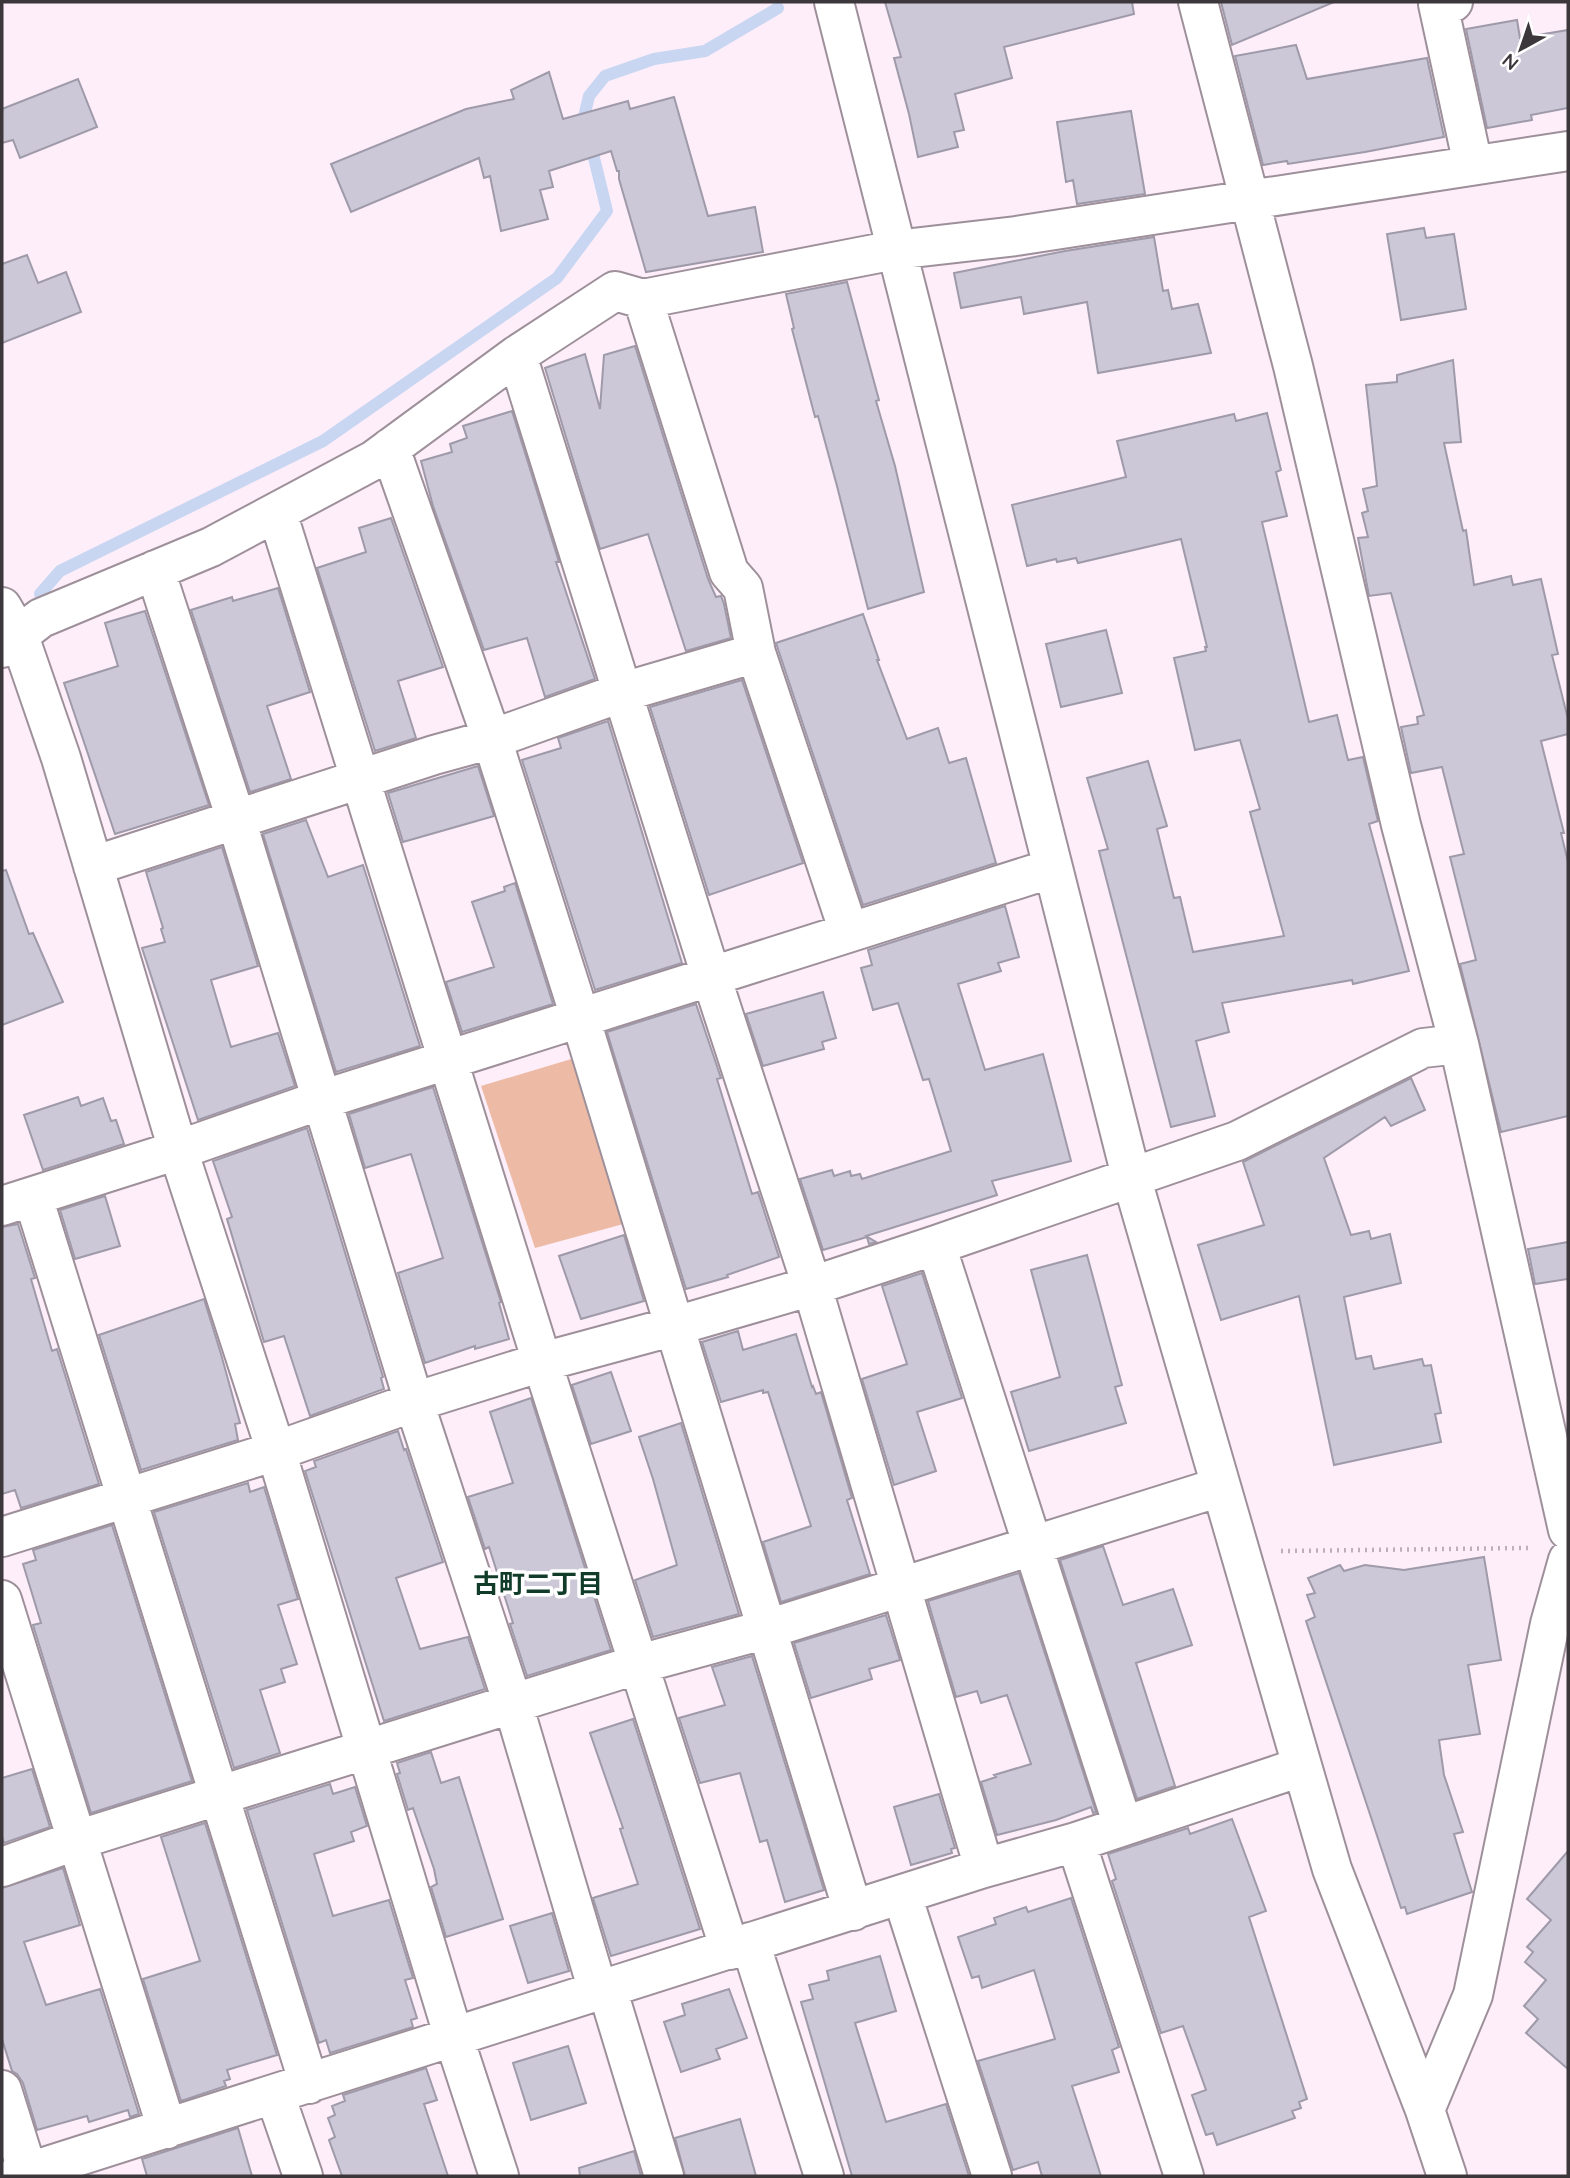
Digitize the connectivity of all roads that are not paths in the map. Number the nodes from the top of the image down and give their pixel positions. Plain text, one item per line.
1 (834, 2) edge
2 (1198, 2) edge
3 (1453, 2) edge
4 (1568, 151) edge
5 (1473, 165) junction
6 (1251, 201) junction
7 (895, 250) junction
8 (643, 299) junction
9 (517, 355) junction
10 (390, 448) junction
11 (277, 512) junction
12 (155, 570) junction
13 (7, 630) edge
14 (756, 653) junction
15 (623, 692) junction
16 (492, 739) junction
17 (360, 779) junction
18 (236, 819) junction
19 (93, 866) junction
20 (1053, 868) junction
21 (849, 932) junction
22 (712, 976) junction
23 (580, 1017) junction
24 (1459, 1044) junction
25 (449, 1060) junction
26 (321, 1100) junction
27 (178, 1150) junction
28 (1131, 1176) junction
29 (17, 1202) edge
30 (936, 1245) junction
31 (812, 1286) junction
32 (675, 1326) junction
33 (542, 1362) junction
34 (414, 1402) junction
35 (276, 1451) junction
36 (1220, 1487) junction
37 (127, 1499) junction
38 (2, 1537) edge
39 (1034, 1544) junction
40 (1559, 1546) edge
41 (901, 1587) junction
42 (2, 1600) edge
43 (767, 1629) junction
44 (639, 1664) junction
45 (513, 1704) junction
46 (367, 1750) junction
47 (1301, 1767) junction
48 (219, 1796) junction
49 (1123, 1826) junction
50 (77, 1840) junction
51 (1076, 1842) junction
52 (2, 1867) edge
53 (984, 1868) junction
54 (902, 1895) junction
55 (853, 1911) junction
56 (740, 1946) junction
57 (603, 1989) junction
58 (454, 2038) junction
59 (292, 2089) junction
60 (2, 2090) edge
61 (1425, 2110) junction
62 (167, 2129) junction
63 (22, 2175) edge
64 (303, 2176) edge
65 (499, 2176) edge
66 (664, 2176) edge
67 (824, 2176) edge
68 (992, 2176) edge
69 (1184, 2176) edge
70 (1447, 2176) edge

1 - 7 street
2 - 6 street
3 - 5 street
4 - 5 street
5 - 6 street
6 - 7 street
6 - 24 street
7 - 8 street
7 - 20 street
8 - 9 street
8 - 14 street
9 - 10 street
9 - 15 street
10 - 11 street
10 - 16 street
11 - 12 street
11 - 17 street
12 - 13 street
12 - 18 street
13 - 19 street
14 - 15 street
14 - 21 street
15 - 16 street
15 - 22 street
16 - 17 street
16 - 23 street
17 - 18 street
17 - 25 street
18 - 19 street
18 - 26 street
19 - 27 street
20 - 21 street
20 - 28 street
21 - 22 street
22 - 23 street
22 - 31 street
23 - 25 street
23 - 32 street
24 - 28 street
24 - 40 street
25 - 26 street
25 - 33 street
26 - 27 street
26 - 34 street
27 - 29 street
27 - 35 street
28 - 30 street
28 - 36 street
29 - 37 street
30 - 31 street
30 - 39 street
31 - 32 street
31 - 41 street
32 - 33 street
32 - 43 street
33 - 34 street
33 - 44 street
34 - 35 street
34 - 45 street
35 - 37 street
35 - 46 street
36 - 39 street
36 - 47 street
37 - 38 street
37 - 48 street
39 - 41 street
39 - 49 street
40 - 61 street
41 - 43 street
41 - 53 street
42 - 50 street
43 - 44 street
43 - 55 street
44 - 45 street
44 - 56 street
45 - 46 street
45 - 57 street
46 - 48 street
46 - 58 street
47 - 49 street
47 - 61 street
48 - 50 street
48 - 59 street
49 - 51 street
50 - 52 street
50 - 62 street
51 - 53 street
51 - 69 street
53 - 54 street
54 - 55 street
54 - 68 street
55 - 56 street
56 - 57 street
56 - 67 street
57 - 58 street
57 - 66 street
58 - 59 street
58 - 65 street
59 - 62 street
59 - 64 street
60 - 63 street
61 - 70 street
62 - 63 street

